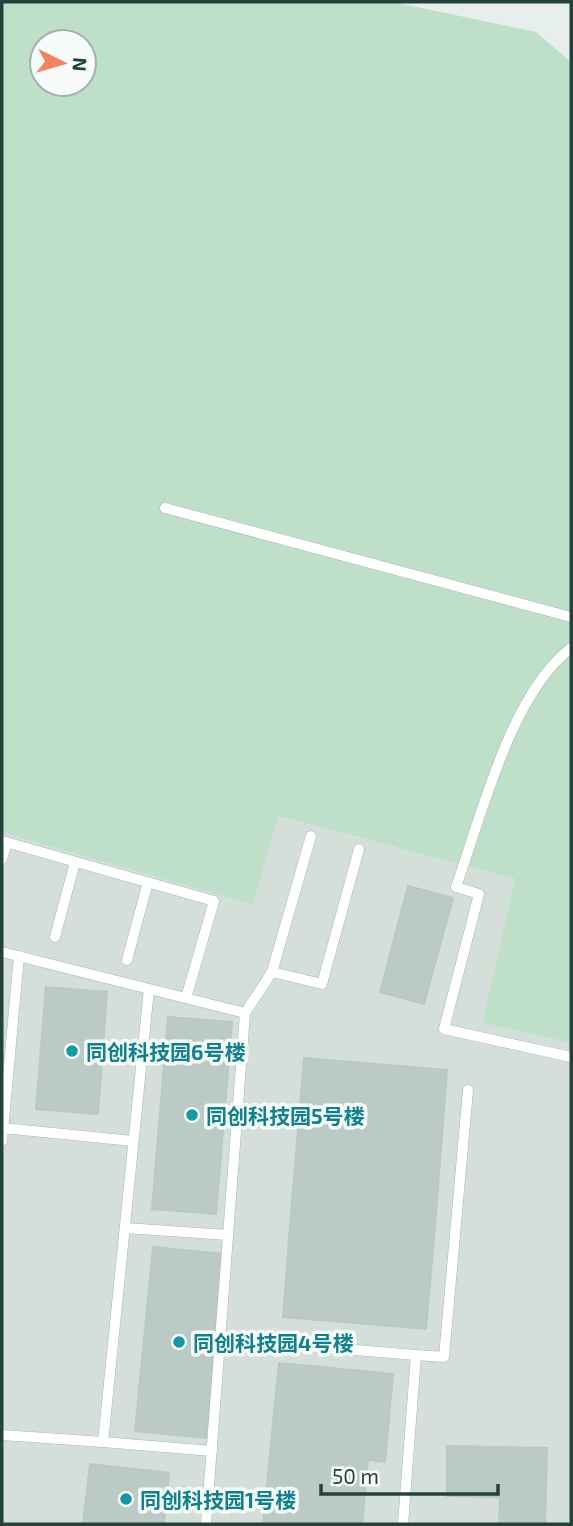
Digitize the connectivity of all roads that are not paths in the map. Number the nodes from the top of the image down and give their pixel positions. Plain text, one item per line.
1 (165, 508) dead end
2 (571, 617) edge
3 (571, 648) edge
4 (311, 836) dead end
5 (4, 841) edge
6 (359, 849) dead end
7 (2, 859) edge
8 (75, 862) junction
9 (148, 882) junction
10 (55, 937) dead end
11 (2, 952) edge
12 (19, 956) junction
13 (127, 960) dead end
14 (272, 972) junction
15 (149, 989) junction
16 (186, 998) junction
17 (245, 1013) junction
18 (571, 1057) edge
19 (468, 1090) dead end
20 (3, 1128) edge
21 (2, 1141) edge
22 (133, 1141) junction
23 (125, 1228) junction
24 (228, 1235) junction
25 (283, 1344) dead end
26 (416, 1355) junction
27 (2, 1435) edge
28 (103, 1442) junction
29 (212, 1451) junction
30 (206, 1524) edge
31 (403, 1524) edge

1 - 2 lane
3 - 18 lane
4 - 14 lane
5 - 7 lane
5 - 8 lane
6 - 14 lane
8 - 9 lane
8 - 10 lane
9 - 13 lane
9 - 16 lane
11 - 12 lane
12 - 15 lane
12 - 20 lane
14 - 17 lane
15 - 16 lane
15 - 22 lane
16 - 17 lane
17 - 24 lane
19 - 26 lane
20 - 21 lane
20 - 22 lane
22 - 23 lane
23 - 24 lane
23 - 28 lane
24 - 29 lane
25 - 26 lane
26 - 31 lane
27 - 28 lane
28 - 29 lane
29 - 30 lane

